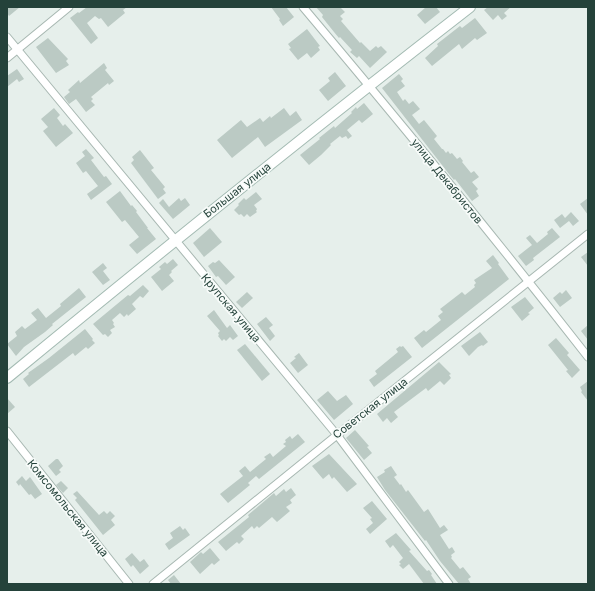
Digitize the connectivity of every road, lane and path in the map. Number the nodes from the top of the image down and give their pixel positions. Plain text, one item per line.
1 (69, 7) edge
2 (303, 7) edge
3 (470, 7) edge
4 (7, 37) edge
5 (17, 50) junction
6 (7, 58) edge
7 (369, 85) junction
8 (588, 234) edge
9 (174, 240) junction
10 (529, 282) junction
11 (588, 357) edge
12 (7, 378) edge
13 (7, 431) edge
14 (337, 435) junction
15 (130, 584) edge
16 (154, 584) edge
17 (449, 584) edge

1 - 5 street
2 - 7 street, улица Декабристов
3 - 7 street, Большая улица
4 - 5 street, Крупская улица
5 - 6 street
5 - 9 street, Крупская улица
7 - 9 street, Большая улица
7 - 10 street, улица Декабристов
8 - 10 street, Советская улица
9 - 12 street, Большая улица
9 - 14 street, Крупская улица
10 - 11 street, улица Декабристов
10 - 14 street, Советская улица
13 - 15 street, Комсомольская улица
14 - 16 street, Советская улица
14 - 17 street, Крупская улица

